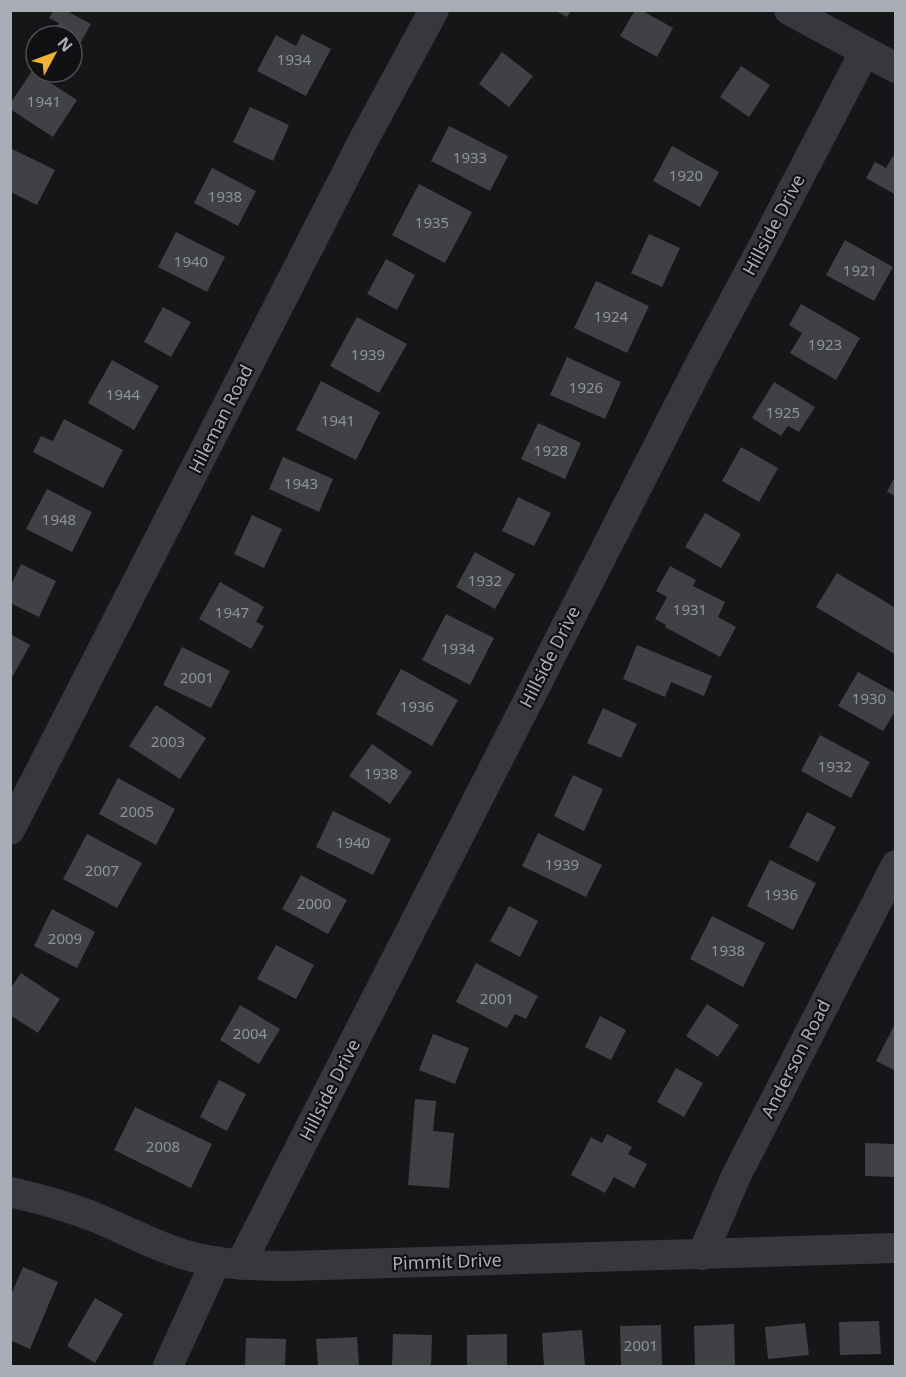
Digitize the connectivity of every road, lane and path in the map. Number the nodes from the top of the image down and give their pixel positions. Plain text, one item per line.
1 (434, 10) edge
2 (789, 10) edge
3 (865, 51) junction
4 (896, 68) edge
5 (10, 830) edge
6 (896, 865) edge
7 (10, 1192) edge
8 (896, 1248) edge
9 (702, 1255) junction
10 (228, 1263) junction
11 (168, 1366) edge

1 - 5 street, Hileman Road
2 - 3 street
3 - 4 street
3 - 10 street, Hillside Drive
6 - 9 street, Anderson Road
7 - 10 street, Pimmit Drive
8 - 9 street, Pimmit Drive
9 - 10 street, Pimmit Drive
10 - 11 street, Hillside Drive

